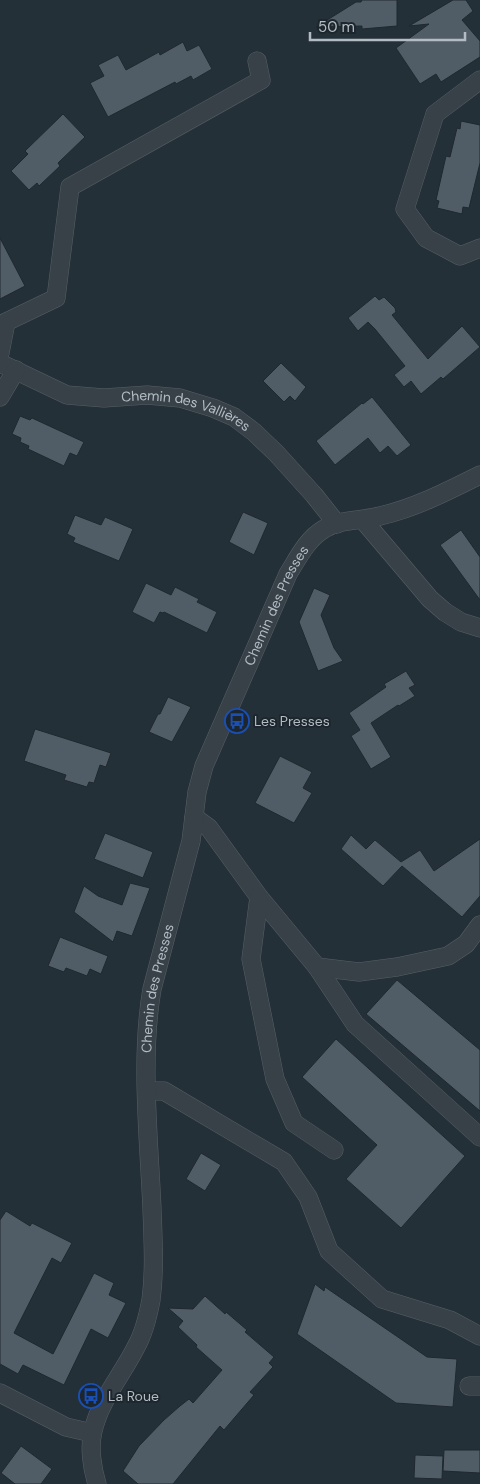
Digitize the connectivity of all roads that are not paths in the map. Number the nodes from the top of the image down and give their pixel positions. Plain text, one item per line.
1 (257, 61) dead end
2 (480, 80) edge
3 (480, 248) edge
4 (0, 353) edge
5 (8, 366) edge
6 (0, 397) edge
7 (480, 475) edge
8 (363, 520) junction
9 (337, 524) junction
10 (480, 628) edge
11 (194, 817) junction
12 (259, 897) junction
13 (480, 925) edge
14 (317, 967) junction
15 (148, 1091) junction
16 (480, 1137) edge
17 (334, 1150) dead end
18 (480, 1336) edge
19 (0, 1393) edge
20 (92, 1433) junction
21 (97, 1484) edge

1 - 4 street
2 - 3 street
5 - 6 street
5 - 9 street, Chemin des Vallières
7 - 8 street, Chemin des Presses
8 - 9 street, Chemin des Presses
8 - 10 street
9 - 11 street, Chemin des Presses
11 - 12 street
11 - 15 street, Chemin des Presses
12 - 14 street
12 - 17 street
13 - 14 street
14 - 16 street
15 - 18 street
15 - 20 street, Chemin des Presses
19 - 20 street
20 - 21 street, Chemin des Presses

